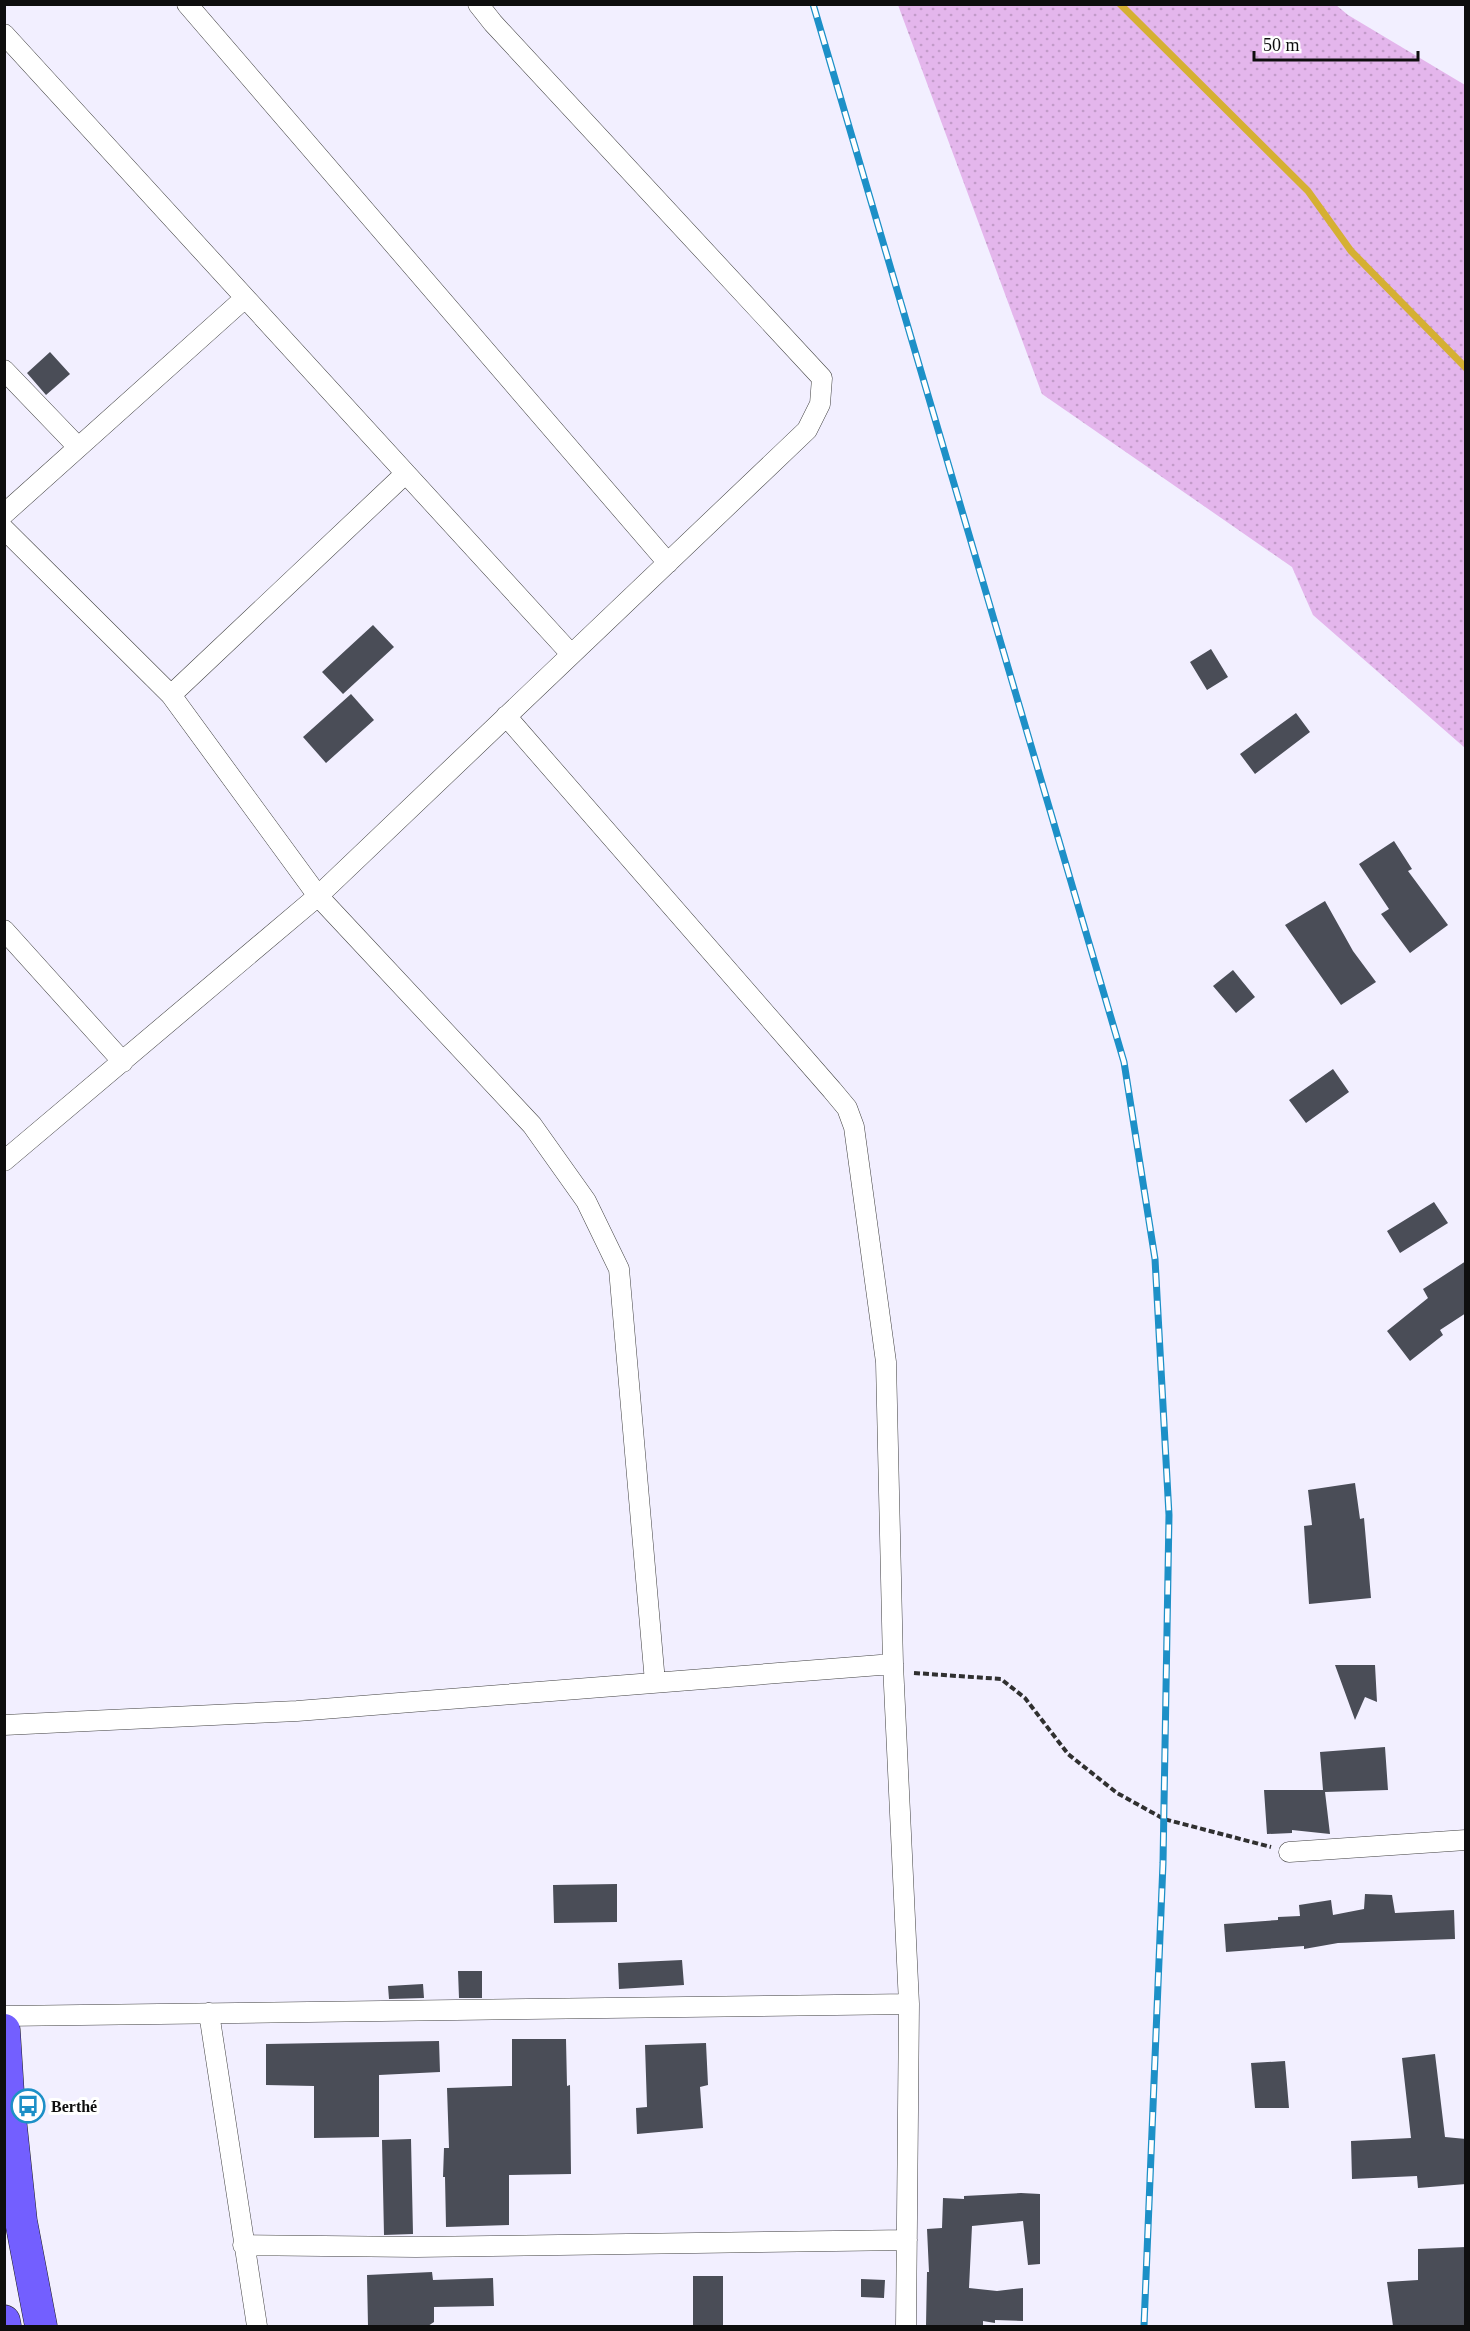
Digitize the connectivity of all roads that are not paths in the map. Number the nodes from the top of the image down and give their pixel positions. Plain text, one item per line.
1 (187, 4) edge
2 (478, 4) edge
3 (4, 34) edge
4 (244, 298) junction
5 (4, 370) edge
6 (78, 447) junction
7 (405, 474) junction
8 (4, 514) edge
9 (4, 529) edge
10 (668, 563) junction
11 (571, 654) junction
12 (171, 695) junction
13 (506, 716) junction
14 (318, 896) junction
15 (4, 930) edge
16 (123, 1062) junction
17 (4, 1161) edge
18 (893, 1664) junction
19 (656, 1682) junction
20 (4, 1725) edge
21 (1466, 1840) edge
22 (1289, 1852) road end
23 (909, 2004) junction
24 (209, 2013) junction
25 (4, 2016) edge
26 (4, 2030) edge
27 (907, 2240) junction
28 (243, 2245) junction
29 (4, 2321) edge
30 (5, 2326) edge
31 (41, 2326) edge
32 (257, 2326) edge
33 (906, 2326) edge

1 - 10 street
2 - 10 street
3 - 4 street
4 - 6 street
4 - 7 street
5 - 6 street
6 - 8 street
7 - 11 street
7 - 12 street
9 - 12 street
10 - 11 street
11 - 13 street
12 - 14 street
13 - 14 street
13 - 18 street
14 - 16 street
14 - 19 street
15 - 16 street
16 - 17 street
18 - 19 street
18 - 23 street
19 - 20 street
21 - 22 street
23 - 24 street
23 - 27 street
24 - 25 street
24 - 28 street
26 - 31 main road
27 - 28 street
27 - 33 street
28 - 32 street
29 - 30 main road

